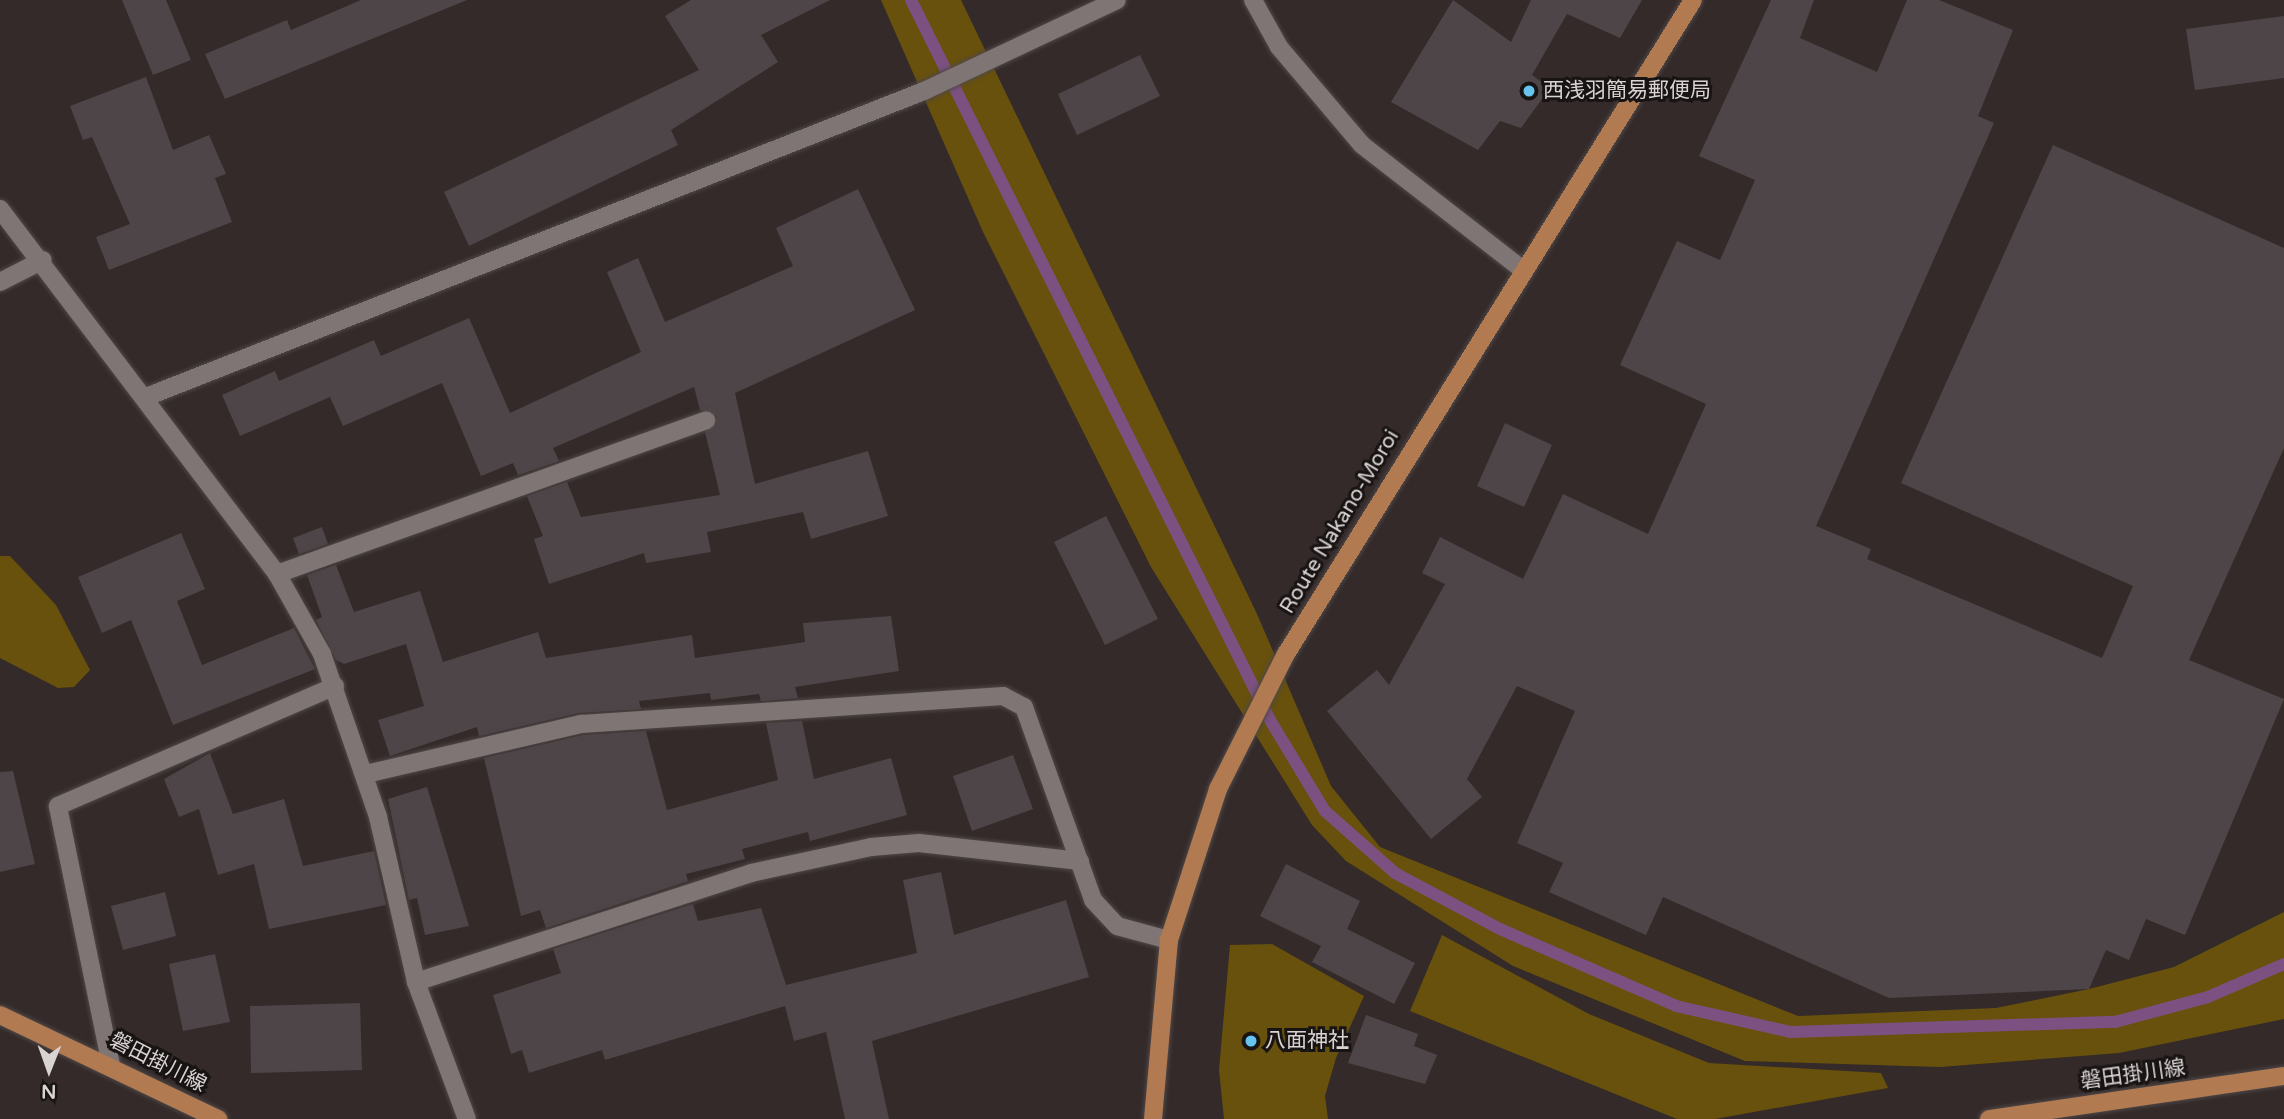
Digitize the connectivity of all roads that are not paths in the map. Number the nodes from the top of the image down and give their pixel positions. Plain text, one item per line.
1 (1117, 0) edge
2 (1253, 0) edge
3 (1693, 0) edge
4 (0, 209) edge
5 (43, 260) junction
6 (1523, 270) junction
7 (0, 282) edge
8 (146, 397) junction
9 (706, 420) dead end
10 (277, 573) junction
11 (335, 686) junction
12 (366, 774) junction
13 (1080, 861) junction
14 (1169, 940) junction
15 (416, 982) junction
16 (0, 1015) edge
17 (111, 1065) junction
18 (2284, 1076) edge
19 (218, 1119) edge
20 (467, 1119) edge
21 (1153, 1119) edge
22 (1989, 1119) edge

1 - 8 street
2 - 6 street
3 - 6 main road, Route Nakano-Moroi
4 - 5 street
5 - 7 street
5 - 8 street
6 - 14 main road, Route Nakano-Moroi
8 - 10 street
9 - 10 street
10 - 11 street
11 - 12 street
11 - 17 street
12 - 13 street
12 - 15 street
13 - 14 street
13 - 15 street
14 - 21 main road, Route Nakano-Moroi
15 - 20 street
16 - 17 main road, 磐田掛川線
17 - 19 main road, 磐田掛川線
18 - 22 main road, 磐田掛川線

